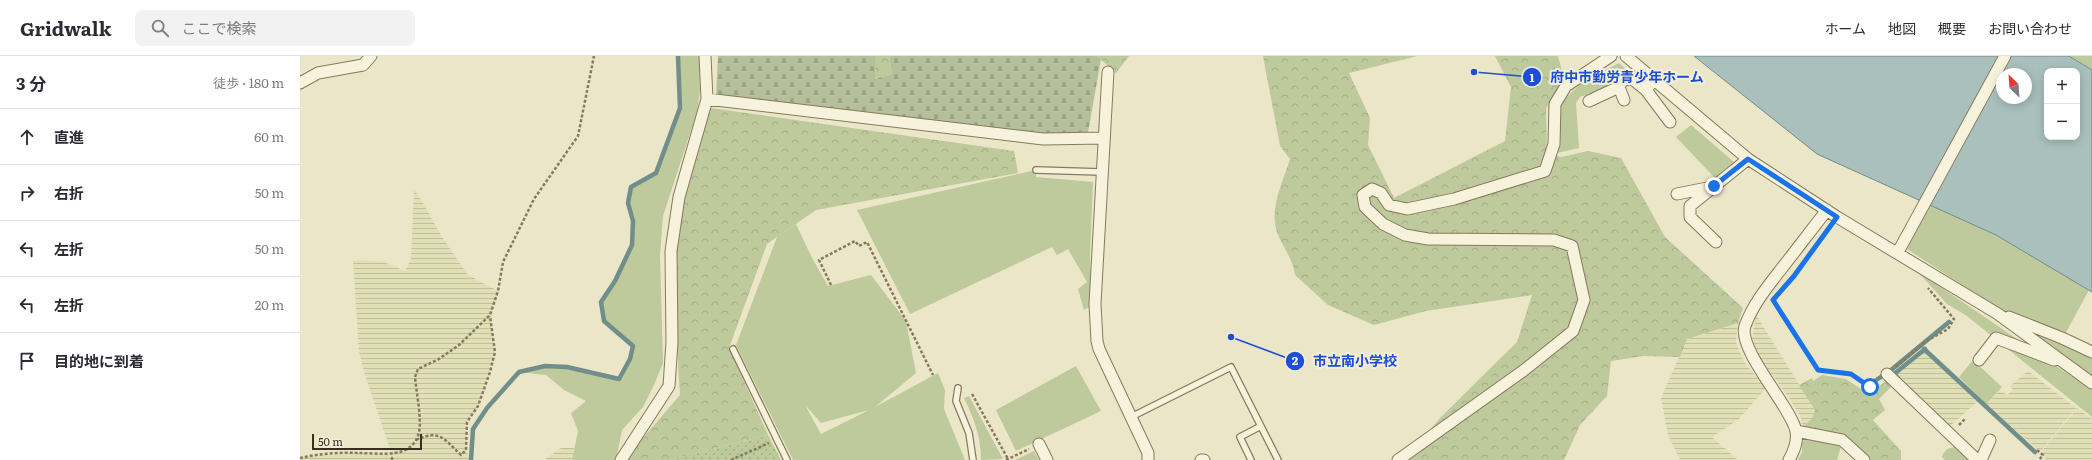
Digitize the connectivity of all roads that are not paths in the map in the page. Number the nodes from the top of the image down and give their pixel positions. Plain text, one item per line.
1 (371, 56) edge
2 (705, 56) edge
3 (1611, 56) edge
4 (1626, 56) edge
5 (2005, 56) edge
6 (1108, 72) dead end
7 (1654, 79) junction
8 (300, 83) edge
9 (1619, 87) junction
10 (1646, 90) junction
11 (707, 99) junction
12 (1624, 100) dead end
13 (1589, 101) dead end
14 (1670, 122) dead end
15 (1104, 138) junction
16 (1748, 159) junction
17 (1036, 170) dead end
18 (1102, 172) junction
19 (1714, 186) junction
20 (1677, 194) dead end
21 (1827, 210) junction
22 (1716, 242) dead end
23 (1901, 247) junction
24 (1998, 314) junction
25 (733, 349) dead end
26 (2092, 352) edge
27 (1979, 360) dead end
28 (2065, 364) junction
29 (1888, 374) road end
30 (2092, 383) edge
31 (958, 388) dead end
32 (1131, 417) junction
33 (1261, 426) junction
34 (1796, 431) junction
35 (1990, 440) dead end
36 (1036, 445) road end
37 (621, 460) edge
38 (787, 460) edge
39 (973, 460) edge
40 (1047, 460) edge
41 (1148, 460) edge
42 (1251, 460) edge
43 (1278, 460) edge
44 (1398, 460) edge
45 (1789, 460) edge
46 (1864, 460) edge
47 (1977, 460) edge
48 (1981, 460) edge

1 - 8 street
2 - 11 street
3 - 44 street
4 - 7 street
5 - 23 street
6 - 15 street
7 - 10 street
7 - 16 street
9 - 10 street
9 - 12 street
9 - 13 street
10 - 14 street
11 - 15 street
11 - 37 street
15 - 18 street
16 - 19 street
16 - 21 street
17 - 18 lane
18 - 32 street
19 - 20 street
19 - 22 street
21 - 23 street
21 - 34 street
23 - 24 street
24 - 26 street
24 - 28 street
25 - 38 lane
27 - 28 street
28 - 30 street
29 - 47 street
31 - 39 lane
32 - 33 lane
32 - 41 street
33 - 42 lane
33 - 43 lane
34 - 45 street
34 - 46 street
35 - 48 street
36 - 40 street

